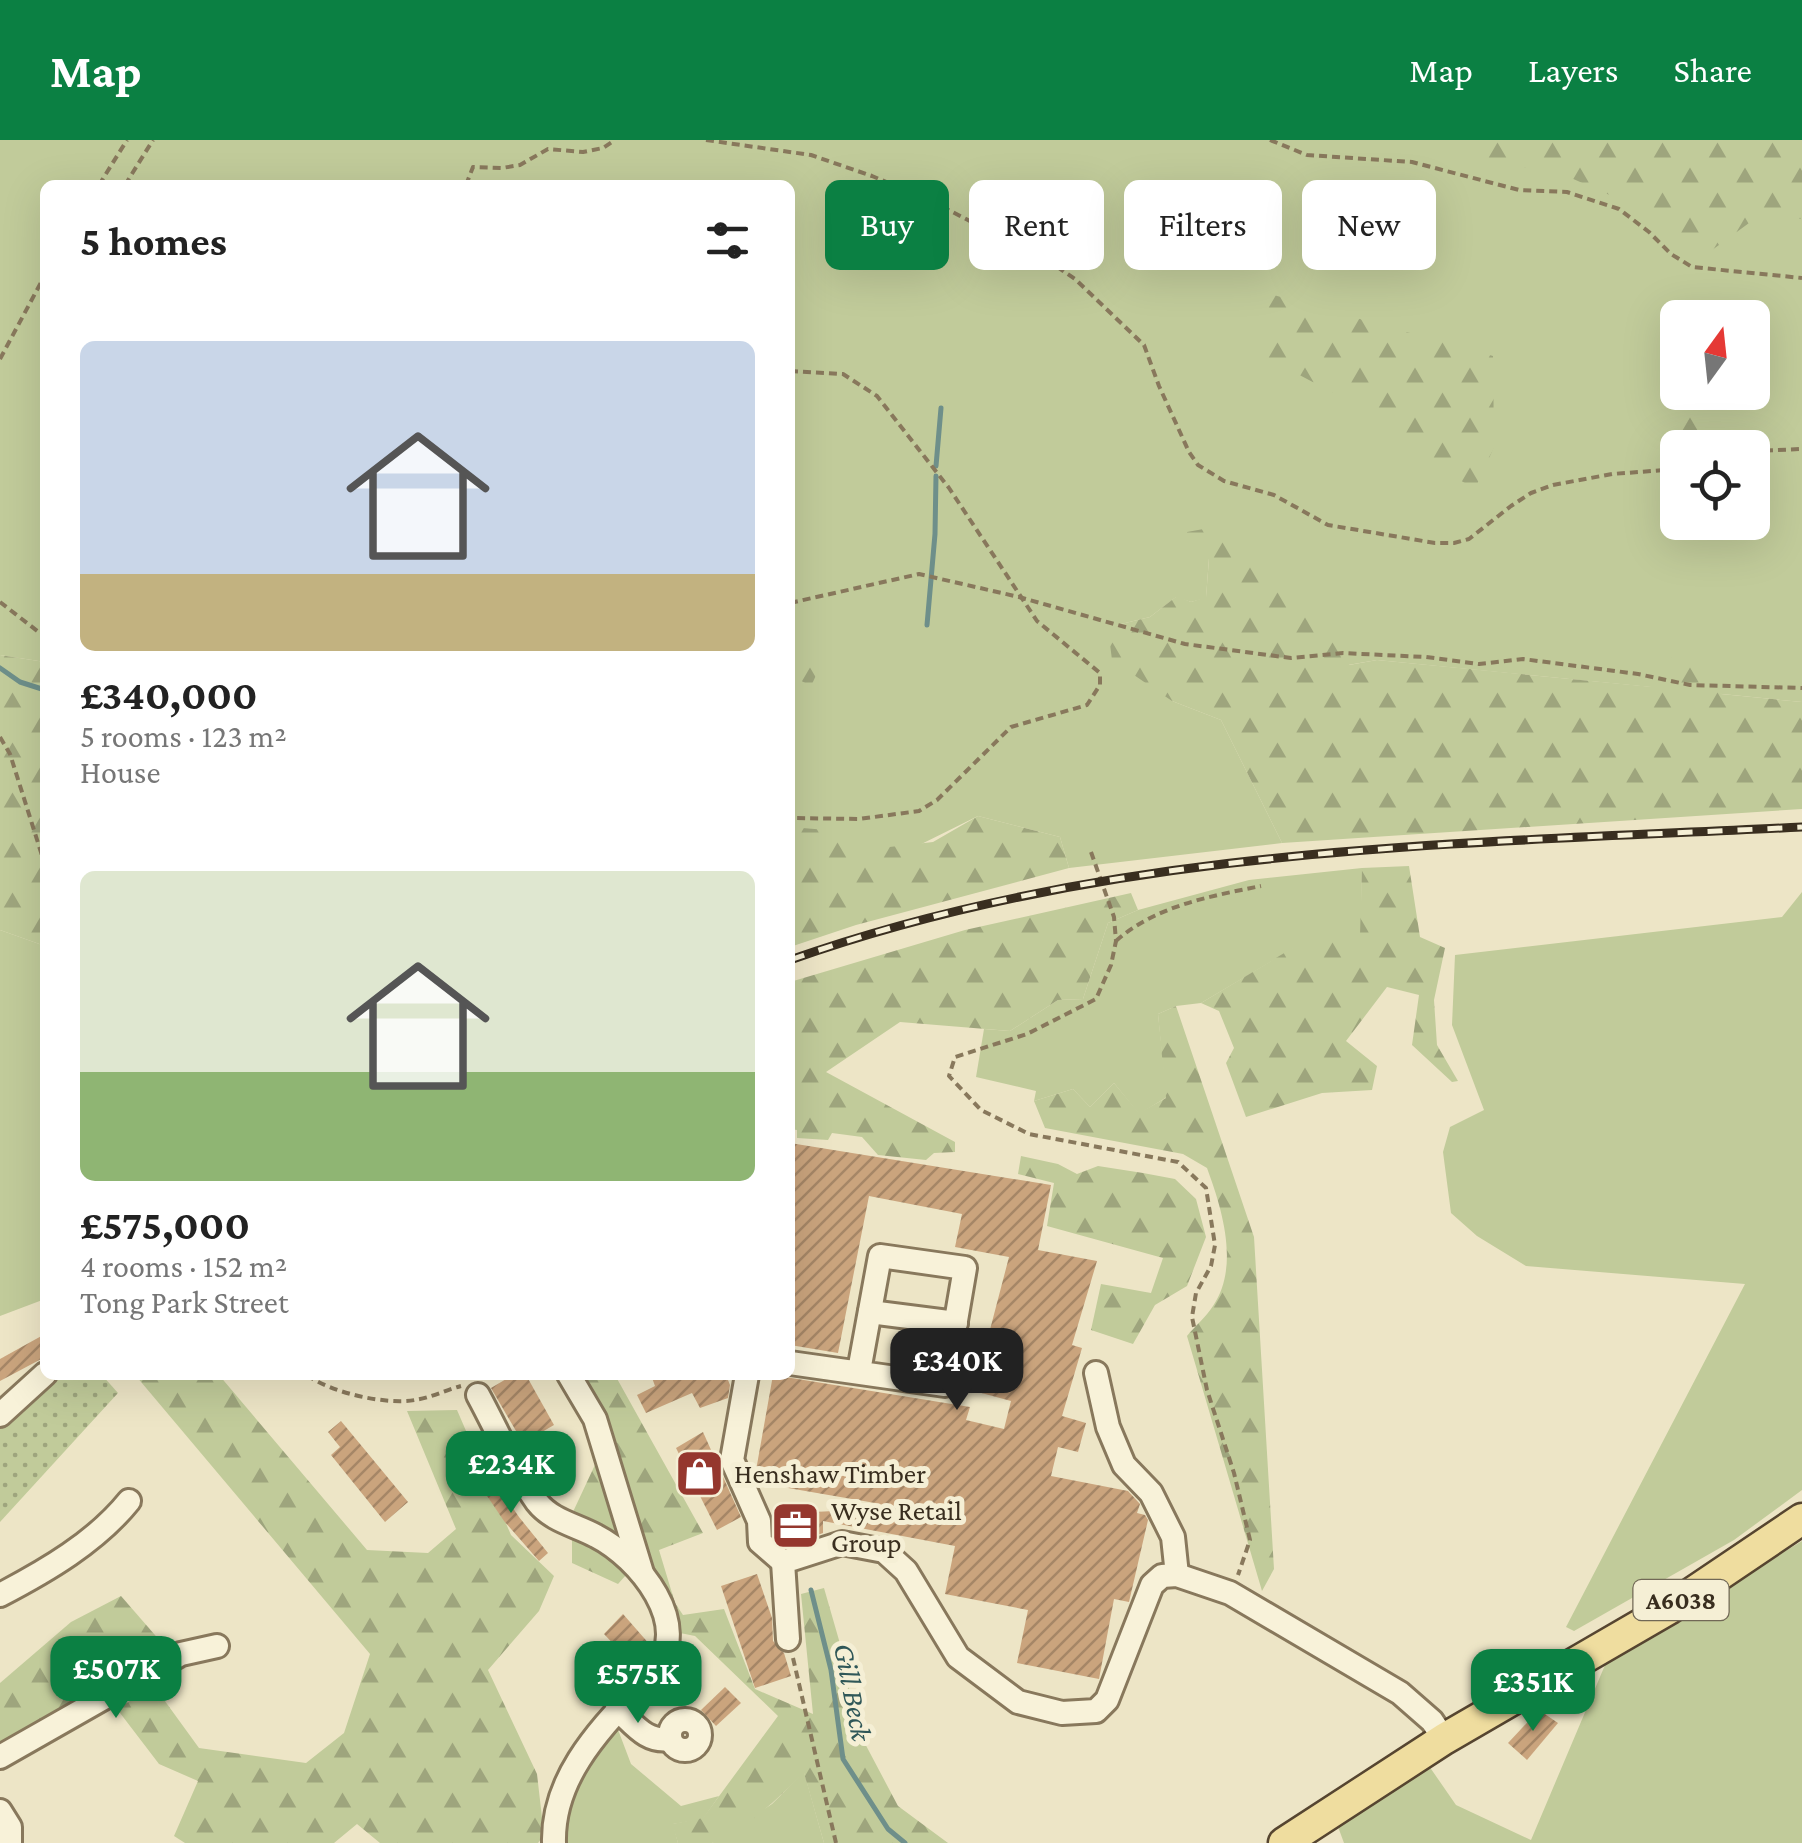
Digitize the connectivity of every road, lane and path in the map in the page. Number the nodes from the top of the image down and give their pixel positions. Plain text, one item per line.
1 (128, 140) edge
2 (153, 140) edge
3 (614, 140) edge
4 (706, 140) edge
5 (1270, 140) edge
6 (102, 180) edge
7 (128, 180) edge
8 (468, 180) edge
9 (1802, 278) edge
10 (40, 285) edge
11 (0, 360) edge
12 (795, 370) edge
13 (1802, 448) edge
14 (1770, 450) edge
15 (1660, 470) edge
16 (1018, 597) junction
17 (0, 602) edge
18 (795, 602) edge
19 (40, 633) edge
20 (1802, 686) edge
21 (0, 736) edge
22 (795, 818) edge
23 (40, 849) edge
24 (1091, 852) dead end
25 (1261, 886) dead end
26 (1116, 941) junction
27 (870, 1312) junction
28 (956, 1323) junction
29 (795, 1363) edge
30 (860, 1371) junction
31 (1096, 1373) dead end
32 (40, 1379) edge
33 (316, 1380) edge
34 (573, 1380) edge
35 (746, 1380) edge
36 (478, 1395) joint
37 (0, 1415) edge
38 (129, 1501) dead end
39 (1802, 1520) edge
40 (783, 1562) junction
41 (642, 1572) junction
42 (1177, 1575) junction
43 (1230, 1594) junction
44 (0, 1595) edge
45 (788, 1639) joint
46 (217, 1646) dead end
47 (617, 1710) junction
48 (670, 1739) dead end
49 (1444, 1739) junction
50 (0, 1757) edge
51 (0, 1811) edge
52 (10, 1843) edge
53 (554, 1843) edge
54 (836, 1843) edge
55 (1284, 1843) edge

1 - 6 path
2 - 7 path
3 - 8 path
4 - 15 path
5 - 9 path
10 - 11 path
12 - 16 path
13 - 14 path
16 - 18 path
16 - 20 path
16 - 22 path
17 - 19 path
21 - 23 path
24 - 26 path
25 - 26 path
26 - 43 path
27 - 28 street
27 - 28 street
27 - 30 street
28 - 30 street
29 - 30 street
31 - 42 street
32 - 37 street
33 - 36 path
34 - 41 street
35 - 40 street
36 - 41 street
38 - 44 street
39 - 49 main road, A6038
40 - 42 street
40 - 45 street
41 - 47 street
42 - 43 street
43 - 49 street
45 - 54 path
46 - 50 street
47 - 48 street
47 - 53 street
49 - 55 main road, A6038
51 - 52 street

